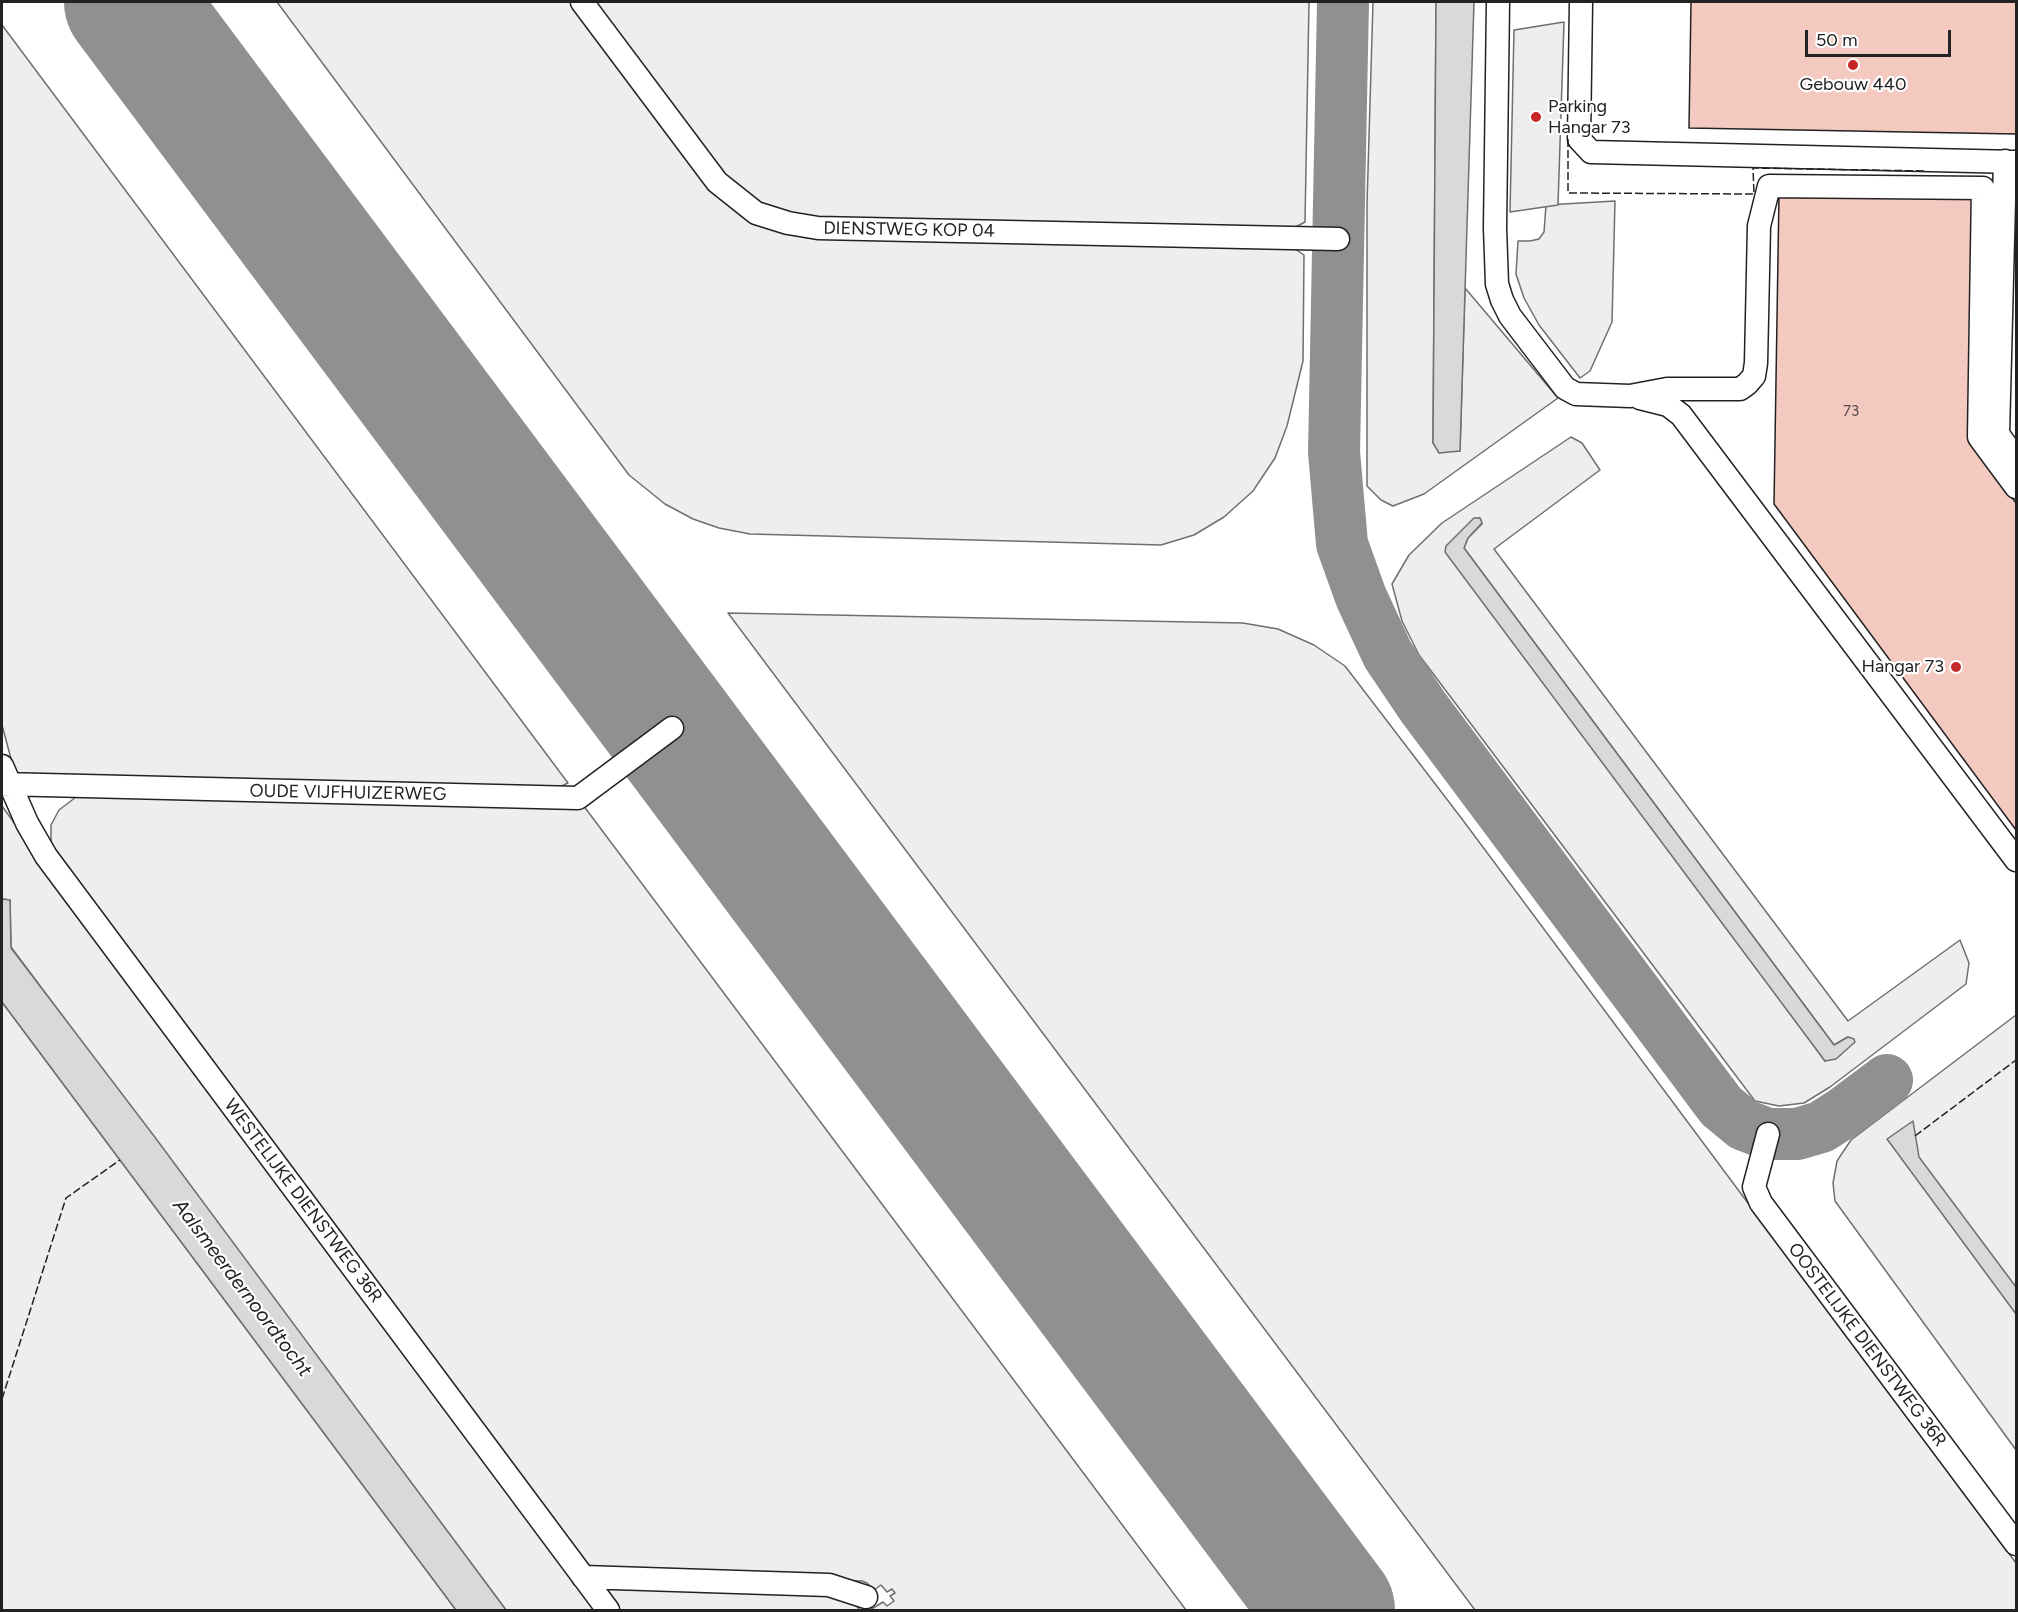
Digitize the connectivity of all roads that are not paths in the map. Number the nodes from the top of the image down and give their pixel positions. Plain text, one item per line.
1 (582, 2) edge
2 (1498, 2) edge
3 (1581, 2) edge
4 (2011, 161) edge
5 (1338, 238) dead end
6 (1630, 396) junction
7 (2016, 459) edge
8 (2016, 487) edge
9 (672, 728) dead end
10 (4, 778) edge
11 (2016, 860) edge
12 (1768, 1134) dead end
13 (2016, 1544) edge
14 (583, 1577) junction
15 (866, 1597) dead end
16 (608, 1611) edge

1 - 5 lane, DIENSTWEG KOP 04
2 - 6 lane
3 - 4 lane
4 - 7 lane
6 - 8 lane
6 - 11 lane
9 - 10 lane, OUDE VIJFHUIZERWEG
10 - 14 lane, WESTELIJKE DIENSTWEG 36R
12 - 13 lane, OOSTELIJKE DIENSTWEG 36R
14 - 15 lane
14 - 16 lane, WESTELIJKE DIENSTWEG 36R

